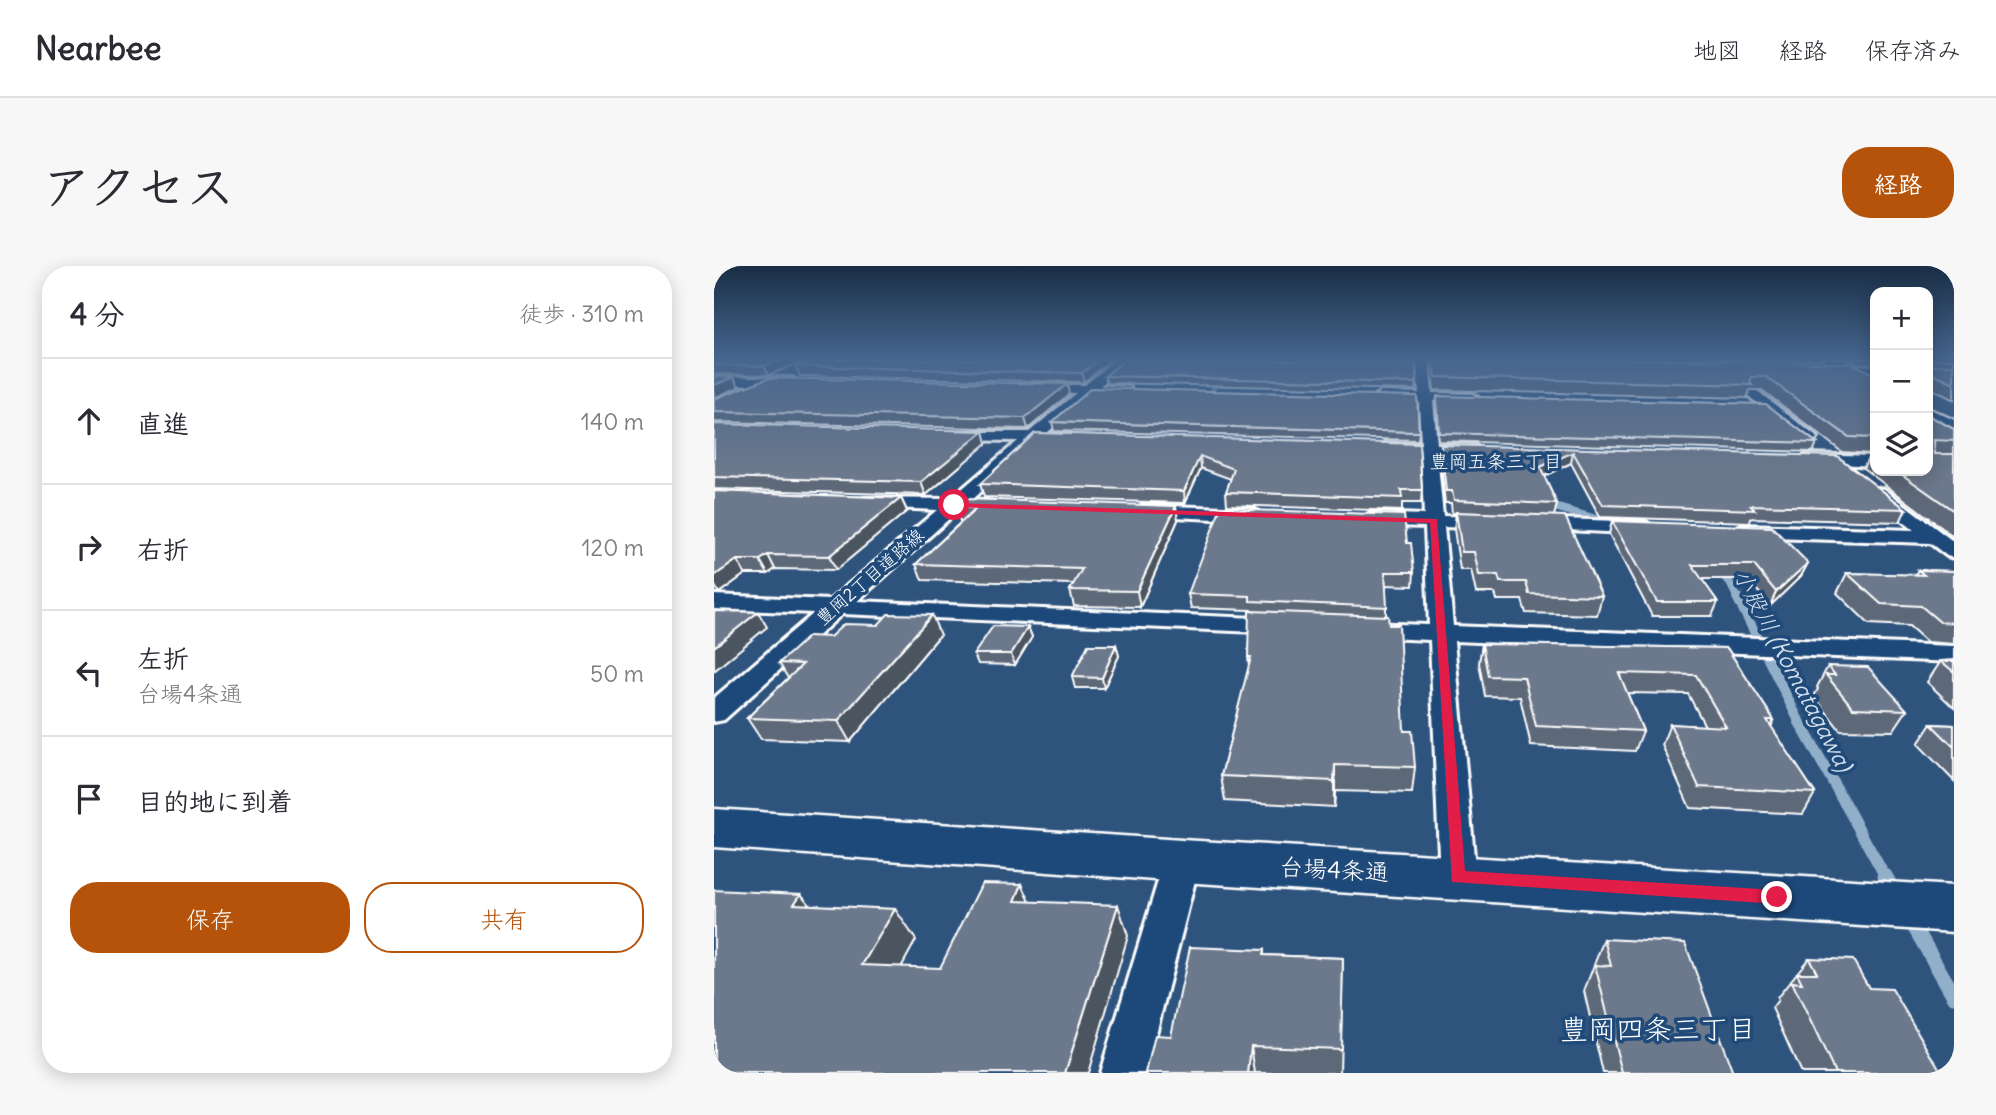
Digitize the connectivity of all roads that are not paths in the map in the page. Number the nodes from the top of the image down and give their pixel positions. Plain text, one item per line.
1 (1077, 397) edge
2 (1405, 397) edge
3 (1423, 397) junction
4 (1757, 397) edge
5 (1492, 398) edge
6 (1741, 404) edge
7 (1768, 405) junction
8 (1933, 417) edge
9 (1954, 429) edge
10 (935, 434) edge
11 (1031, 437) junction
12 (1086, 439) edge
13 (1373, 447) edge
14 (1427, 449) junction
15 (1496, 451) edge
16 (1784, 459) edge
17 (1837, 460) junction
18 (1870, 461) edge
19 (848, 501) edge
20 (954, 505) junction
21 (1009, 507) edge
22 (1119, 510) edge
23 (1269, 515) edge
24 (1352, 518) edge
25 (1434, 521) junction
26 (1665, 528) edge
27 (1720, 530) edge
28 (1934, 537) junction
29 (1954, 552) edge
30 (714, 602) edge
31 (835, 607) junction
32 (1305, 627) edge
33 (1346, 629) edge
34 (1443, 633) junction
35 (1954, 654) edge
36 (714, 713) edge
37 (714, 828) edge
38 (1182, 861) junction
39 (1458, 878) junction
40 (1948, 908) edge
41 (1123, 1073) edge

1 - 11 street, 豊岡2丁目道路線
2 - 3 street
3 - 5 street
3 - 14 street
4 - 7 street
6 - 7 street
7 - 17 street
8 - 9 street
10 - 11 street
11 - 12 street
11 - 20 street, 豊岡2丁目道路線
13 - 14 street
14 - 15 street
14 - 25 street
16 - 17 street
17 - 18 street
17 - 28 street
19 - 20 street
20 - 21 street
20 - 31 street, 豊岡2丁目道路線
22 - 23 street
24 - 25 street
25 - 26 street
25 - 34 street
27 - 28 street
28 - 29 street
30 - 31 street
31 - 32 street
31 - 36 street, 豊岡2丁目道路線
33 - 34 street
34 - 35 street
34 - 39 street
37 - 38 street, 台場4条通
38 - 39 street, 台場4条通
38 - 41 street
39 - 40 street, 台場4条通

